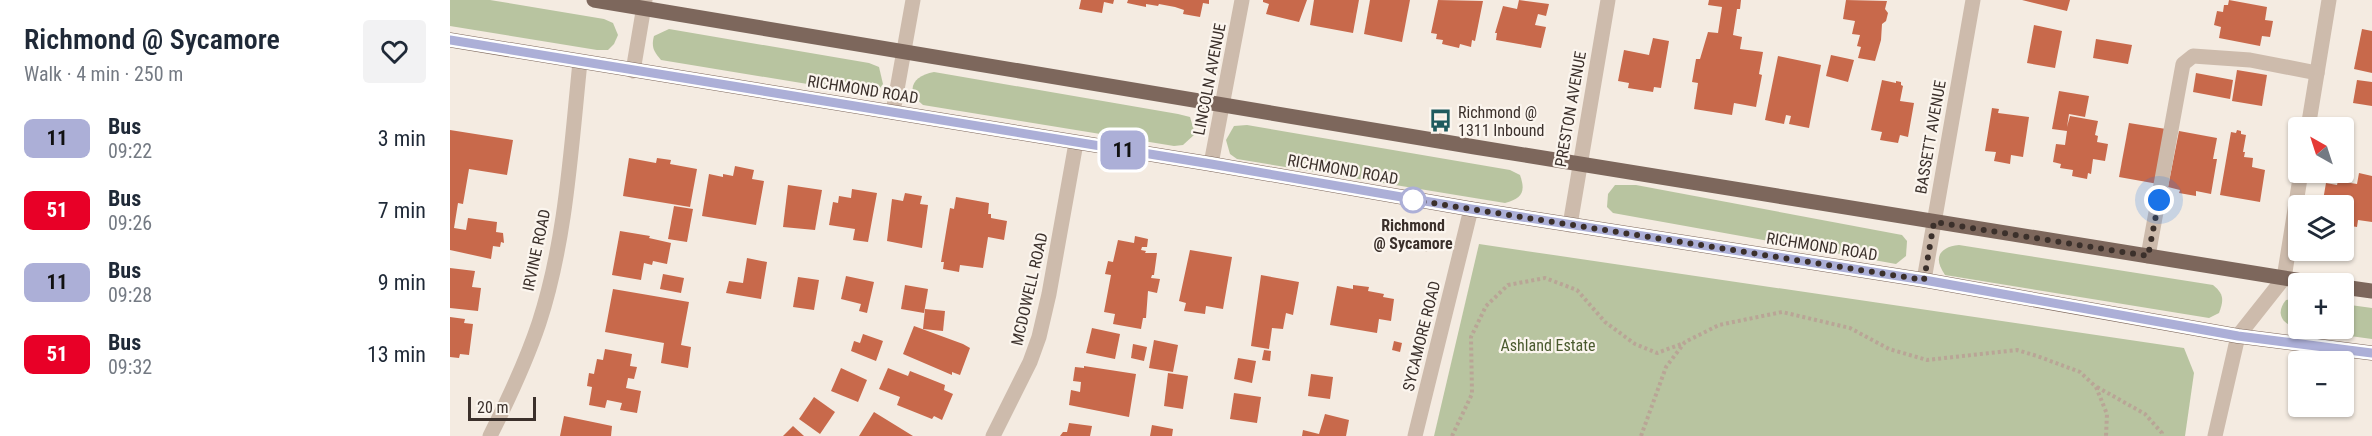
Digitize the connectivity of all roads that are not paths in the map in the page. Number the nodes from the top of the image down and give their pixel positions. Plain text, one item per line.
1 (594, 0) edge
2 (913, 0) edge
3 (1242, 0) edge
4 (1608, 0) edge
5 (1973, 0) edge
6 (2329, 0) edge
7 (644, 4) edge
8 (450, 40) edge
9 (903, 50) junction
10 (580, 62) junction
11 (633, 71) junction
12 (2317, 73) junction
13 (1222, 105) junction
14 (893, 112) junction
15 (2310, 117) edge
16 (1076, 143) junction
17 (1579, 163) junction
18 (1211, 164) junction
19 (2299, 183) edge
20 (1471, 209) junction
21 (1934, 222) junction
22 (1570, 225) junction
23 (2148, 256) junction
24 (2284, 278) junction
25 (2288, 279) edge
26 (1924, 280) junction
27 (2354, 289) edge
28 (2372, 291) edge
29 (2238, 336) junction
30 (2372, 353) edge
31 (490, 436) edge
32 (993, 436) edge
33 (1415, 436) edge
34 (2215, 436) edge

1 - 7 main road
2 - 9 street
3 - 13 street, LINCOLN AVENUE
4 - 17 street, PRESTON AVENUE
5 - 21 street, BASSETT AVENUE
6 - 12 street
7 - 9 main road
7 - 11 street
8 - 10 main road, RICHMOND ROAD
9 - 13 main road
9 - 14 street
10 - 11 main road, RICHMOND ROAD
10 - 31 street, IRVINE ROAD
11 - 14 main road, RICHMOND ROAD
12 - 15 street
12 - 23 street
13 - 17 main road
13 - 18 street, LINCOLN AVENUE
14 - 16 main road, RICHMOND ROAD
16 - 18 main road, RICHMOND ROAD
16 - 32 street, MCDOWELL ROAD
17 - 21 main road
17 - 22 street, PRESTON AVENUE
18 - 20 main road, RICHMOND ROAD
19 - 24 street
20 - 22 main road, RICHMOND ROAD
20 - 33 street, SYCAMORE ROAD
21 - 23 main road
21 - 26 street, BASSETT AVENUE
22 - 26 main road, RICHMOND ROAD
23 - 24 main road
24 - 25 main road
24 - 29 street
26 - 29 main road, RICHMOND ROAD
27 - 28 main road
29 - 30 main road, RICHMOND ROAD
29 - 34 street

